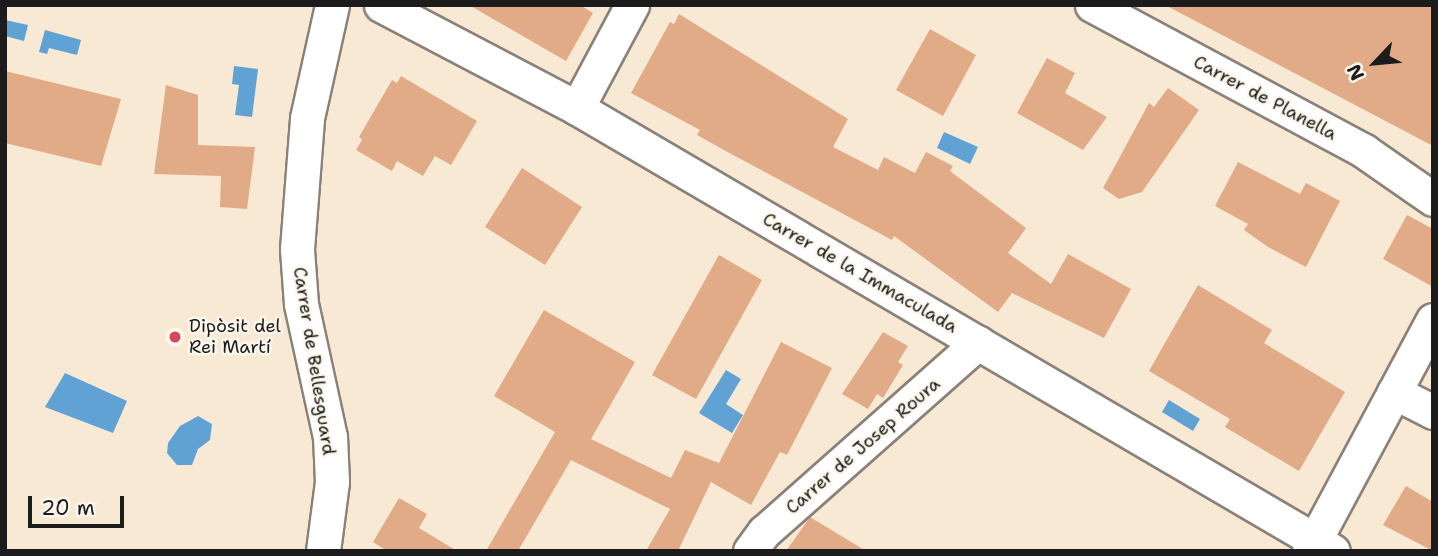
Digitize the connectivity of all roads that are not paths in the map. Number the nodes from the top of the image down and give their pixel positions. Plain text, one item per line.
1 (332, 5) edge
2 (381, 5) edge
3 (632, 5) edge
4 (1092, 5) edge
5 (577, 108) junction
6 (1433, 199) edge
7 (1433, 320) edge
8 (978, 343) junction
9 (1394, 392) junction
10 (1433, 412) edge
11 (1319, 547) edge
12 (323, 551) edge
13 (750, 551) edge

1 - 12 street, Carrer de Bellesguard
2 - 5 street, Carrer de la Immaculada
3 - 5 street
4 - 6 street, Carrer de Planella
5 - 8 street, Carrer de la Immaculada
7 - 9 street
8 - 11 street, Carrer de la Immaculada
8 - 13 street, Carrer de Josep Roura
9 - 10 street
9 - 11 street

